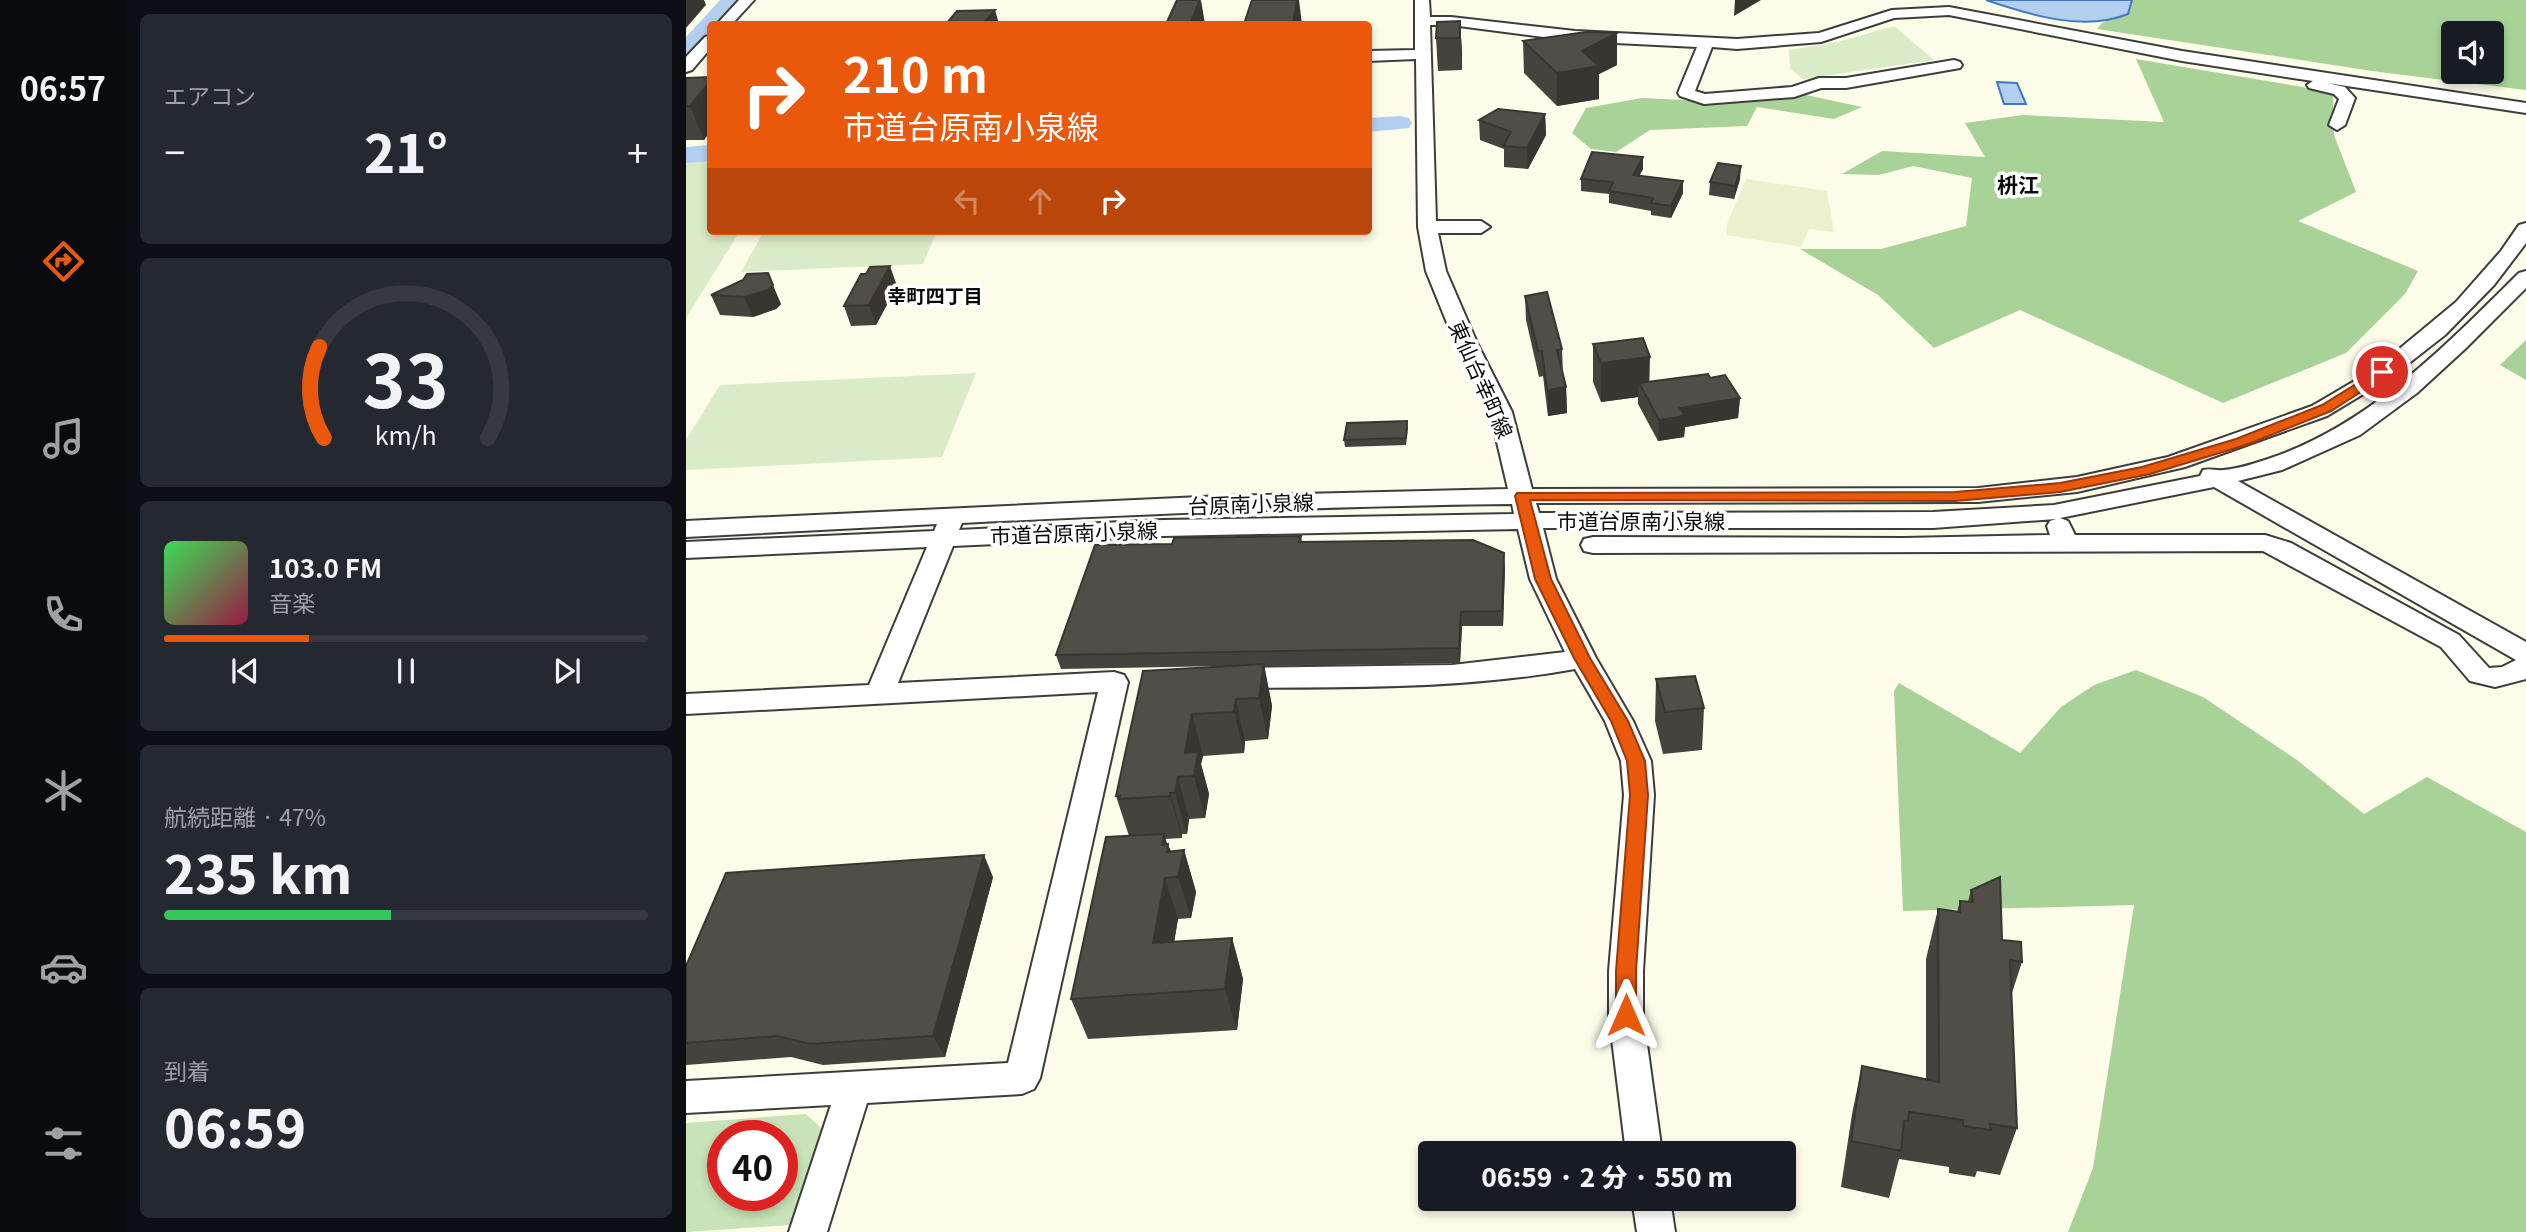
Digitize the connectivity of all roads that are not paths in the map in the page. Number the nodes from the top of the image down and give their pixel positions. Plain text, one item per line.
1 (747, 0) edge
2 (1422, 0) edge
3 (727, 21) edge
4 (1422, 21) junction
5 (2102, 40) junction
6 (707, 43) edge
7 (1706, 43) junction
8 (1422, 54) junction
9 (1372, 56) edge
10 (1954, 65) dead end
11 (686, 67) edge
12 (2526, 108) edge
13 (2337, 125) dead end
14 (1427, 227) junction
15 (1481, 227) dead end
16 (2526, 229) edge
17 (2526, 277) edge
18 (2186, 459) junction
19 (2218, 479) junction
20 (1525, 508) junction
21 (2054, 512) junction
22 (949, 526) junction
23 (686, 529) edge
24 (2065, 543) junction
25 (1593, 545) dead end
26 (686, 550) edge
27 (2526, 654) edge
28 (1582, 658) junction
29 (2526, 667) edge
30 (1199, 678) edge
31 (879, 695) junction
32 (686, 704) edge
33 (854, 1087) junction
34 (686, 1097) edge
35 (1642, 1141) edge
36 (1653, 1211) edge
37 (808, 1232) edge
38 (1657, 1232) edge

1 - 3 street
2 - 4 street, 東仙台幸町線
4 - 7 street
4 - 8 street, 東仙台幸町線
5 - 7 street
5 - 12 street
5 - 13 street
6 - 11 street
7 - 10 street
8 - 9 street
8 - 14 street, 東仙台幸町線
14 - 15 street
14 - 20 street, 東仙台幸町線
16 - 18 street
17 - 19 street, 市道台原南小泉線
18 - 19 street
18 - 20 street, 市道台原南小泉線
19 - 21 street, 市道台原南小泉線
19 - 27 street
20 - 21 street, 市道台原南小泉線
20 - 22 street, 市道台原南小泉線
20 - 28 street, 東仙台幸町線
21 - 24 street
22 - 23 street
22 - 26 street, 市道台原南小泉線
22 - 31 street
24 - 25 street
24 - 29 street
28 - 30 street
28 - 35 street, 東仙台幸町線
31 - 32 street
31 - 33 street
33 - 34 street
33 - 37 street
36 - 38 street

